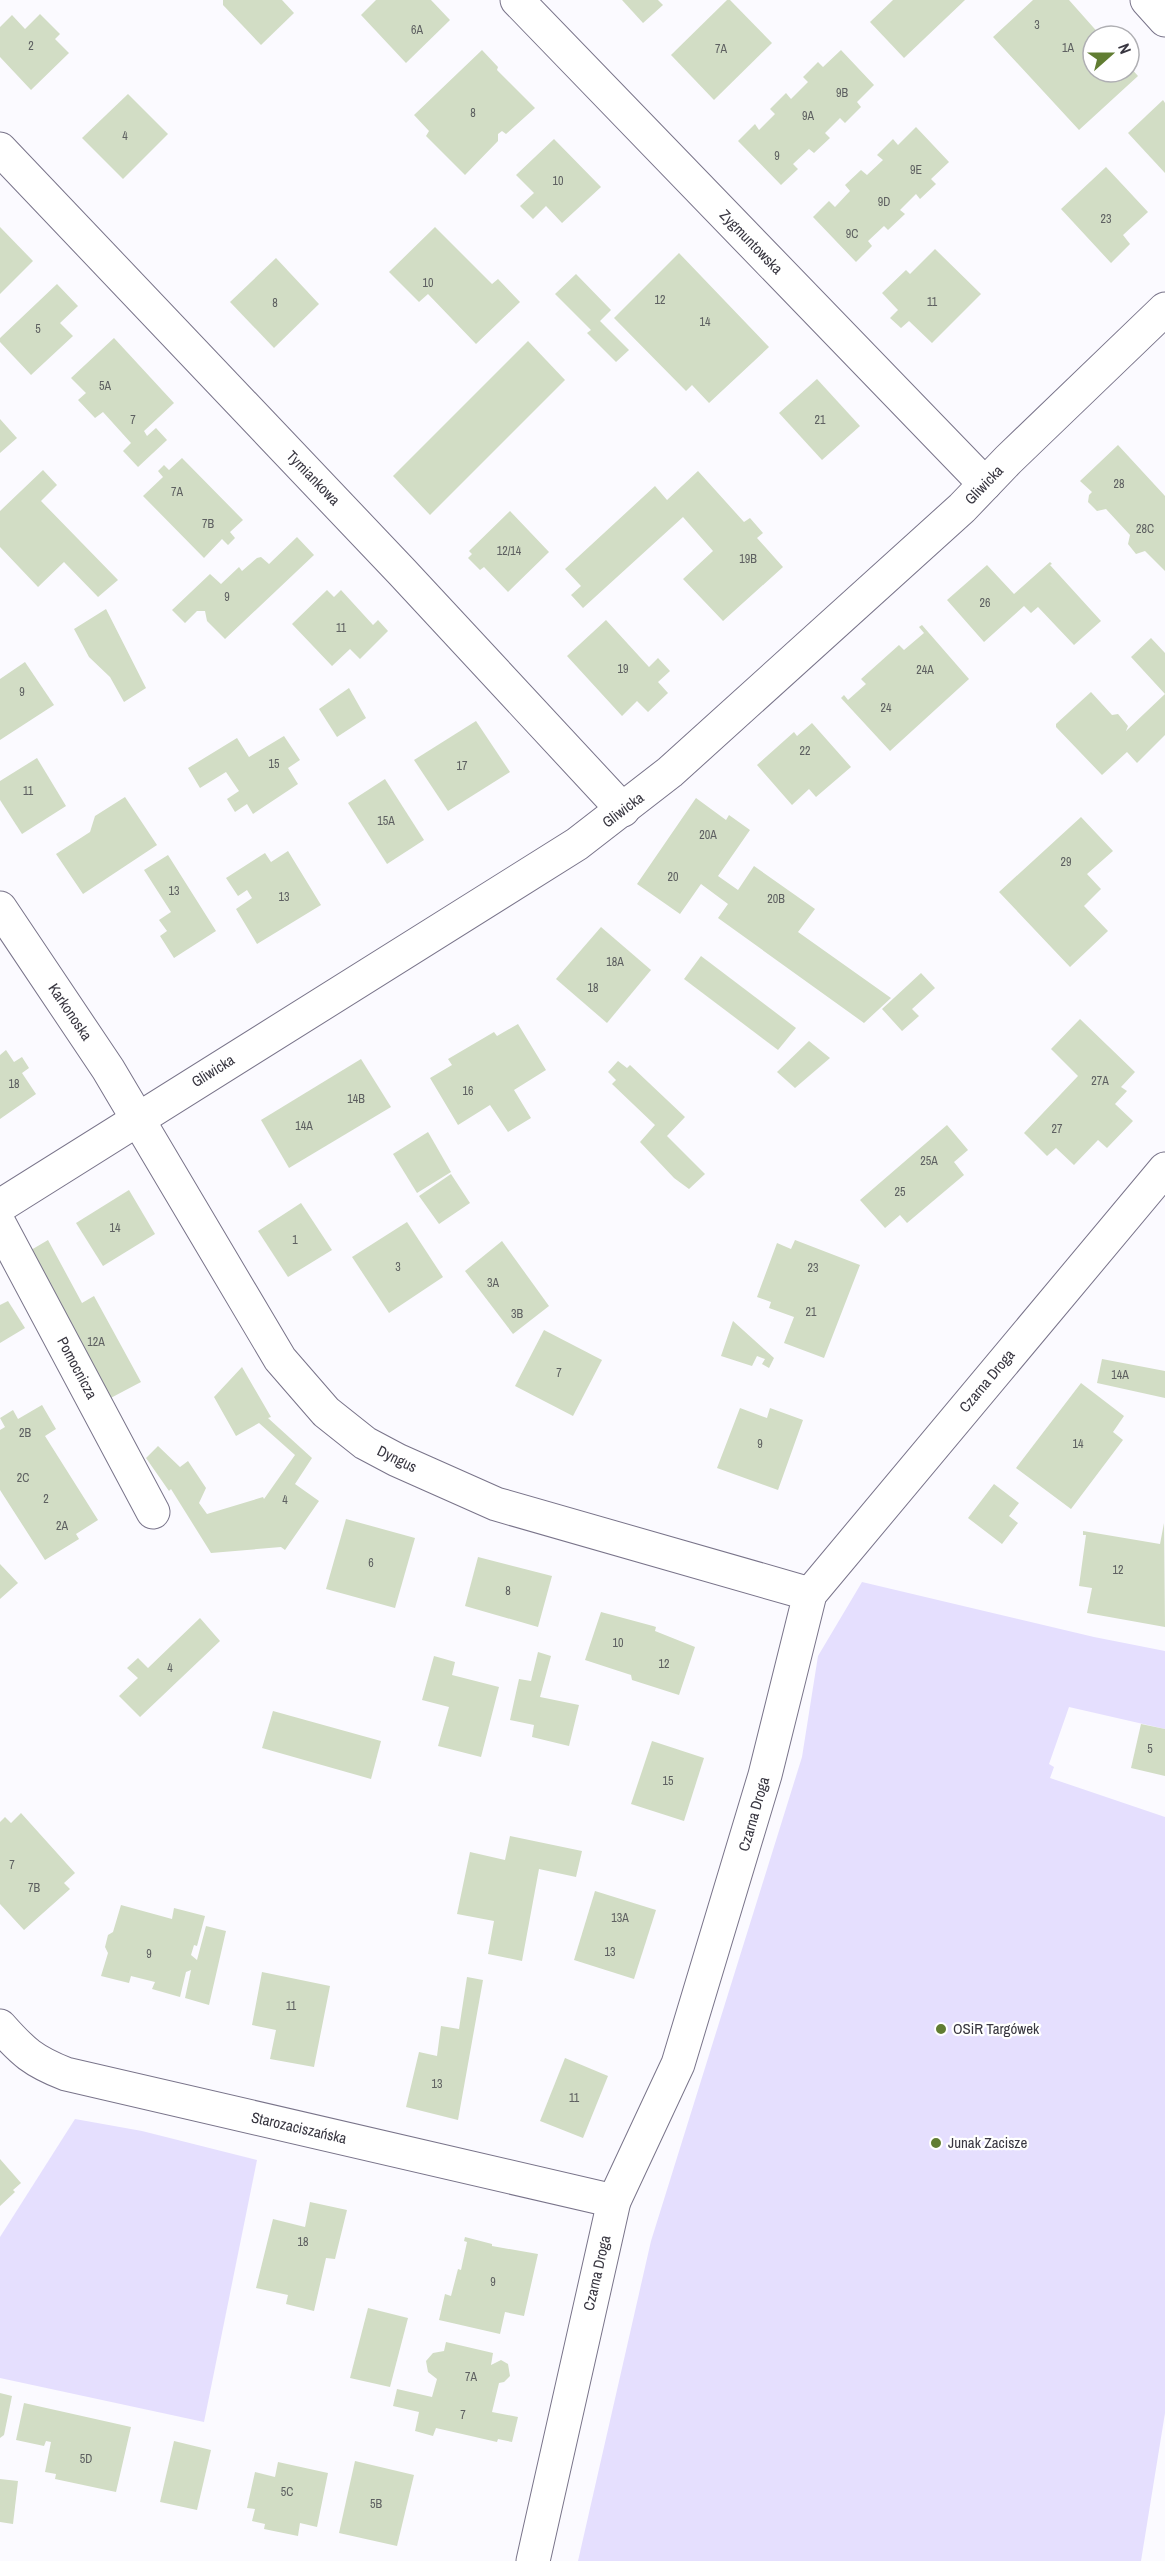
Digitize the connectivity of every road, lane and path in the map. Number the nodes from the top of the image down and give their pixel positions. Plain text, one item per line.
1 (517, 0) edge
2 (1147, 0) edge
3 (1165, 20) edge
4 (0, 149) edge
5 (1165, 309) edge
6 (986, 484) junction
7 (623, 810) junction
8 (0, 908) edge
9 (137, 1118) junction
10 (1165, 1169) edge
11 (0, 1206) edge
12 (0, 1225) edge
13 (153, 1512) dead end
14 (810, 1594) junction
15 (6, 2043) edge
16 (614, 2200) junction
17 (533, 2561) edge

1 - 6 street, Zygmuntowska
2 - 3 street
4 - 7 street, Tymiankowa
5 - 6 street, Gliwicka
6 - 7 street, Gliwicka
7 - 9 street, Gliwicka
8 - 9 street, Karkonoska
9 - 11 street, Gliwicka
9 - 14 street, Dyngus
10 - 14 street, Czarna Droga
12 - 13 street, Pomocnicza
14 - 16 street, Czarna Droga
15 - 16 street, Starozaciszańska
16 - 17 street, Czarna Droga

